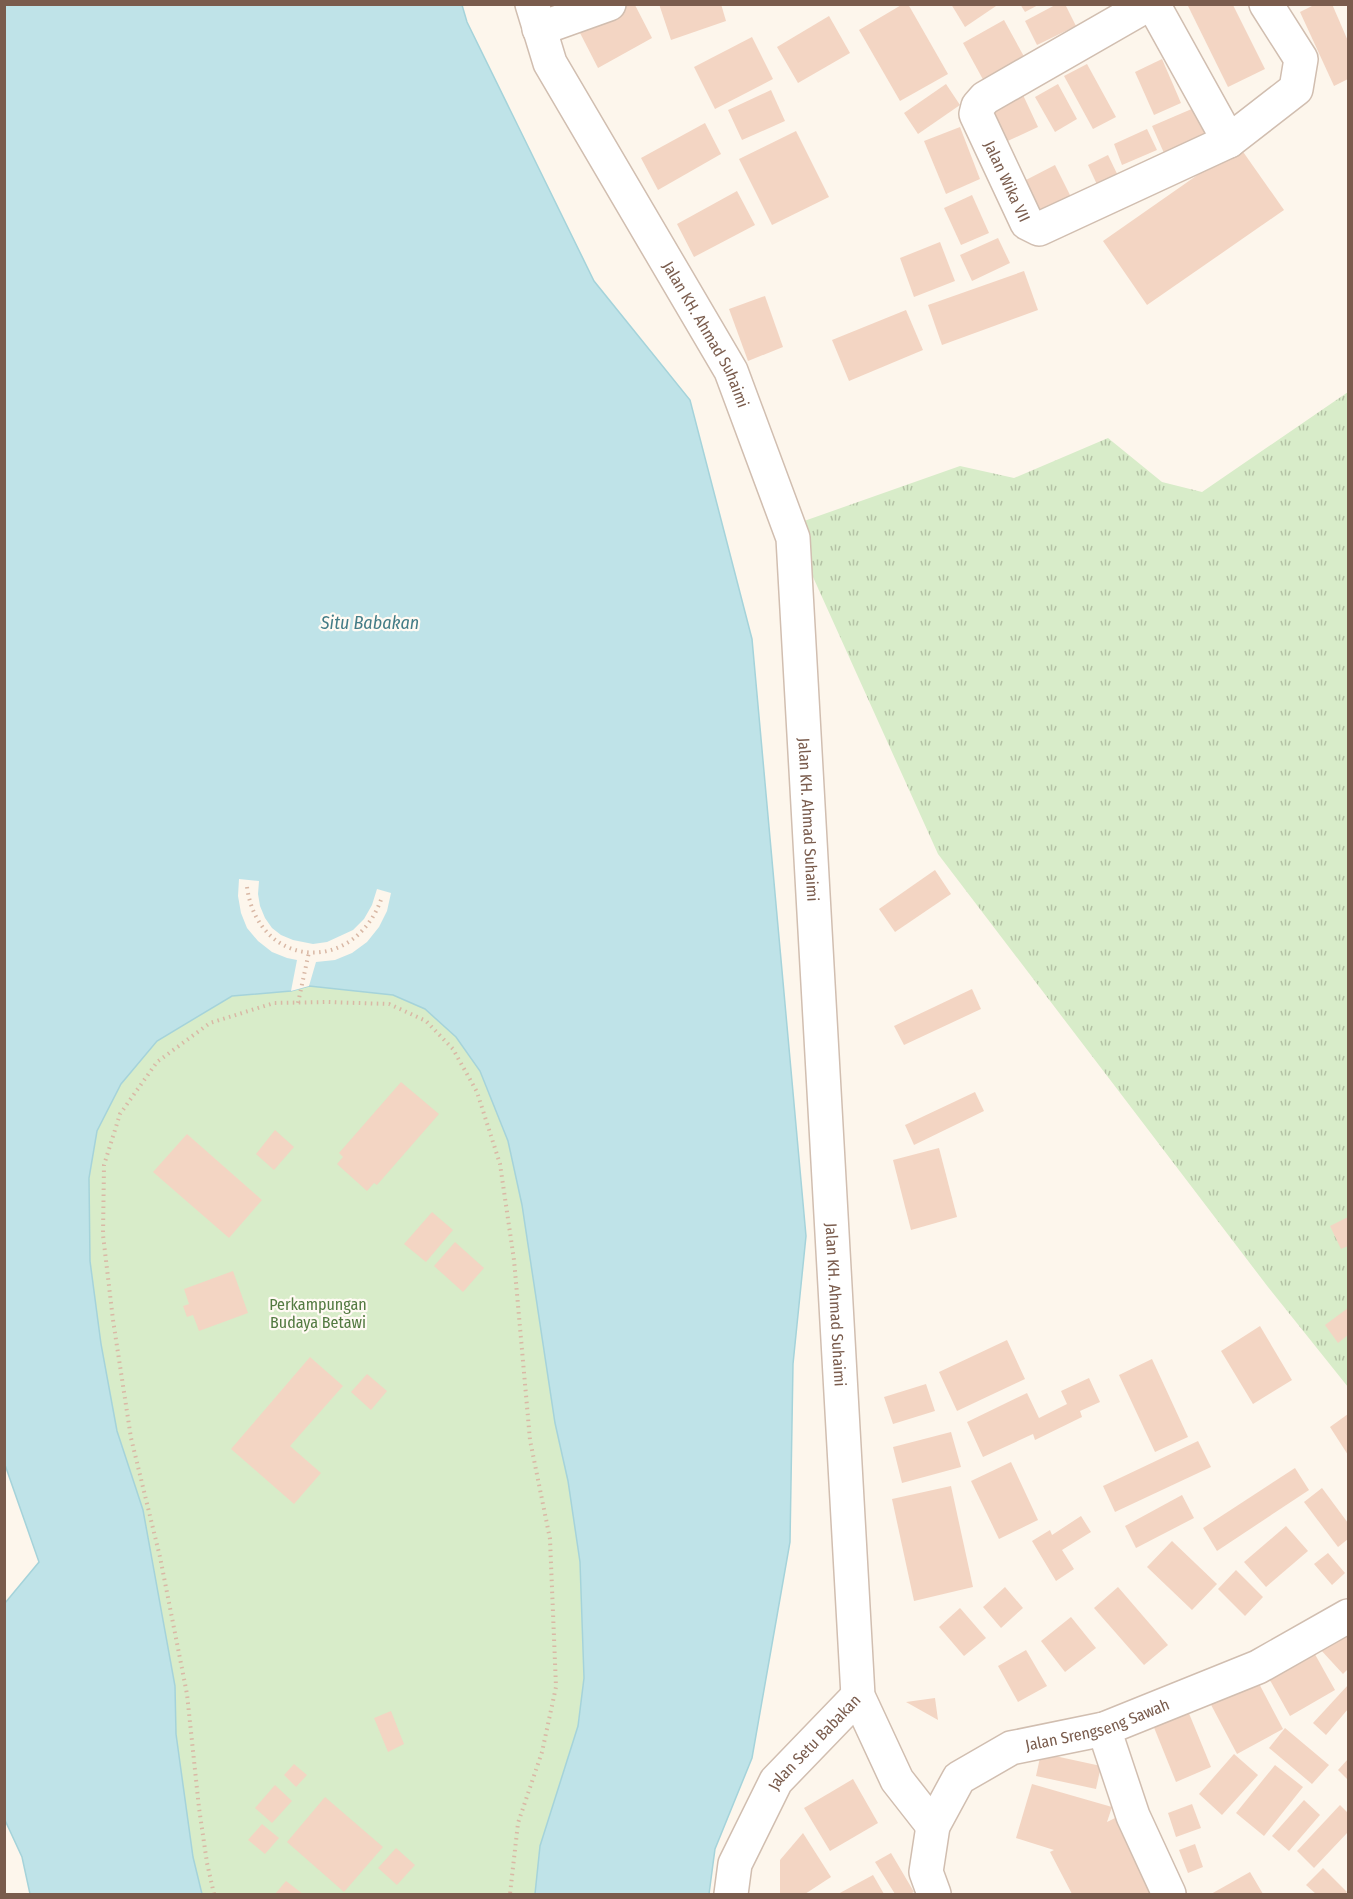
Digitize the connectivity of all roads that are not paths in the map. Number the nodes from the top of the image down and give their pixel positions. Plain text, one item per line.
1 (609, 4) edge
2 (1151, 4) edge
3 (1266, 4) edge
4 (536, 17) edge
5 (1229, 141) junction
6 (1348, 1616) edge
7 (858, 1696) junction
8 (1104, 1729) junction
9 (933, 1826) junction
10 (731, 1894) edge
11 (934, 1894) edge
12 (1169, 1894) edge

1 - 4 street
2 - 5 street
2 - 5 street, Jalan Wika VII
3 - 5 street, Jalan Wika VII
4 - 7 street, Jalan KH. Ahmad Suhaimi
6 - 8 street, Jalan Srengseng Sawah
7 - 9 street, Jalan Setu Babakan
7 - 10 street, Jalan Setu Babakan
8 - 9 street, Jalan Srengseng Sawah
8 - 12 street
9 - 11 street, Jalan Srengseng Sawah

